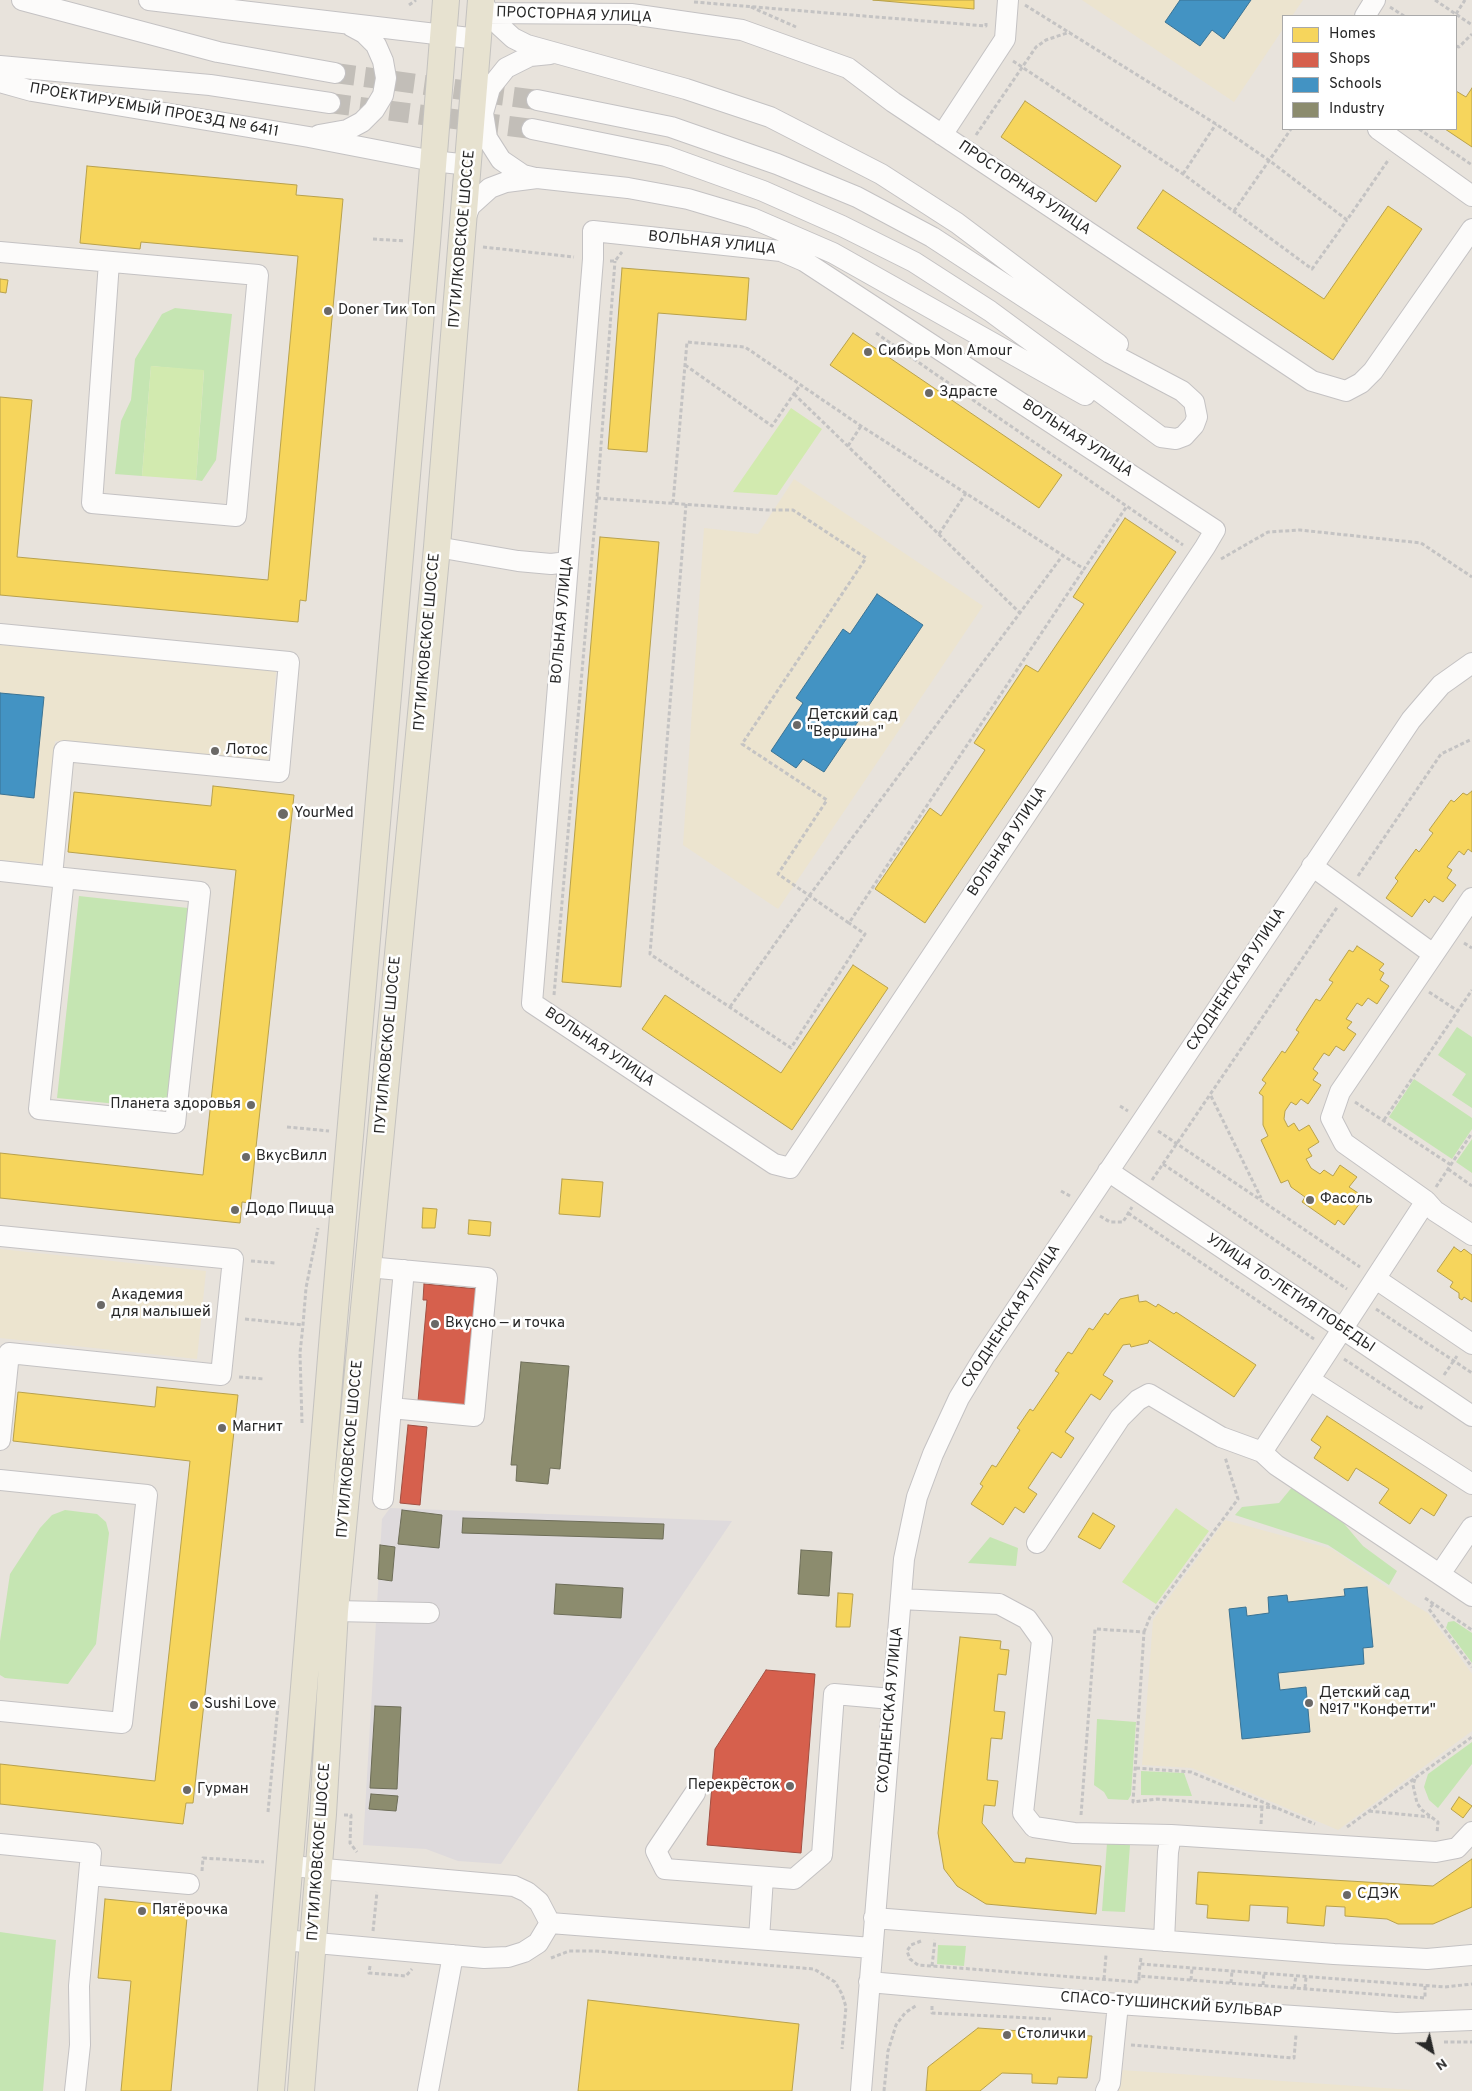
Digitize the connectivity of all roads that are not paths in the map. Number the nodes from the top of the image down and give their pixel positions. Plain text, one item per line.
1 (22, 0) edge
2 (149, 0) edge
3 (446, 0) edge
4 (1375, 0) edge
5 (1015, 2) edge
6 (483, 7) edge
7 (626, 7) edge
8 (1366, 15) edge
9 (347, 24) junction
10 (443, 36) junction
11 (478, 39) junction
12 (558, 55) junction
13 (0, 66) edge
14 (335, 73) tunnel mouth
15 (0, 82) edge
16 (537, 100) tunnel mouth
17 (330, 103) tunnel mouth
18 (946, 128) junction
19 (532, 129) tunnel mouth
20 (1380, 130) edge
21 (309, 137) junction
22 (433, 161) junction
23 (469, 165) junction
24 (537, 178) junction
25 (1472, 196) edge
26 (464, 221) junction
27 (1472, 229) edge
28 (0, 252) edge
29 (109, 262) junction
30 (1169, 383) junction
31 (1153, 433) junction
32 (437, 547) junction
33 (568, 562) junction
34 (0, 634) edge
35 (1472, 663) edge
36 (1312, 866) junction
37 (0, 871) edge
38 (58, 877) junction
39 (1472, 898) edge
40 (1433, 954) junction
41 (1108, 1171) junction
42 (1426, 1201) junction
43 (1472, 1235) edge
44 (0, 1236) edge
45 (368, 1267) junction
46 (404, 1270) junction
47 (1376, 1279) junction
48 (1343, 1329) junction
49 (1472, 1344) edge
50 (1310, 1380) junction
51 (391, 1408) junction
52 (1472, 1416) edge
53 (0, 1440) edge
54 (1262, 1452) junction
55 (0, 1480) edge
56 (1472, 1484) edge
57 (383, 1499) dead end
58 (1472, 1527) edge
59 (1037, 1543) dead end
60 (1440, 1574) junction
61 (1472, 1596) edge
62 (901, 1598) junction
63 (335, 1611) junction
64 (430, 1613) dead end
65 (892, 1699) junction
66 (0, 1711) edge
67 (695, 1793) dead end
68 (1472, 1832) edge
69 (1171, 1835) junction
70 (0, 1844) edge
71 (291, 1866) junction
72 (319, 1868) junction
73 (89, 1875) junction
74 (763, 1876) junction
75 (188, 1884) dead end
76 (874, 1918) junction
77 (550, 1923) junction
78 (759, 1939) junction
79 (283, 1940) junction
80 (1164, 1941) junction
81 (313, 1943) junction
82 (872, 1948) junction
83 (453, 1955) junction
84 (1472, 1955) edge
85 (869, 1982) junction
86 (1118, 2004) junction
87 (1472, 2020) edge
88 (75, 2091) edge
89 (271, 2091) edge
90 (300, 2091) edge
91 (428, 2091) edge
92 (861, 2091) edge
93 (1106, 2091) edge

1 - 14 street
2 - 9 street, ПРОЕКТИРУЕМЫЙ ПРОЕЗД № 6411
3 - 10 main road, ПУТИЛКОВСКОЕ ШОССЕ
4 - 8 street
5 - 18 street
6 - 7 street, ПРОСТОРНАЯ УЛИЦА
6 - 11 main road, ПУТИЛКОВСКОЕ ШОССЕ
6 - 12 street
7 - 18 street, ПРОСТОРНАЯ УЛИЦА
9 - 10 street, ПРОЕКТИРУЕМЫЙ ПРОЕЗД № 6411
9 - 21 street, ПРОЕКТИРУЕМЫЙ ПРОЕЗД № 6411
10 - 11 street, ПРОЕКТИРУЕМЫЙ ПРОЕЗД № 6411
10 - 22 main road, ПУТИЛКОВСКОЕ ШОССЕ
11 - 23 main road, ПУТИЛКОВСКОЕ ШОССЕ
12 - 24 street
12 - 30 street
13 - 17 street
15 - 21 street, ПРОЕКТИРУЕМЫЙ ПРОЕЗД № 6411
16 - 30 street
18 - 27 street, ПРОСТОРНАЯ УЛИЦА
19 - 31 street
20 - 25 street
21 - 22 street, ПРОЕКТИРУЕМЫЙ ПРОЕЗД № 6411
22 - 23 street, ПРОЕКТИРУЕМЫЙ ПРОЕЗД № 6411
22 - 71 main road, ПУТИЛКОВСКОЕ ШОССЕ
23 - 26 main road, ПУТИЛКОВСКОЕ ШОССЕ
24 - 26 street
24 - 31 street
26 - 32 main road, ПУТИЛКОВСКОЕ ШОССЕ
28 - 29 street
29 - 29 street
30 - 31 street
32 - 33 street
32 - 45 main road, ПУТИЛКОВСКОЕ ШОССЕ
33 - 33 street, ВОЛЬНАЯ УЛИЦА
34 - 38 street
35 - 36 street, СХОДНЕНСКАЯ УЛИЦА
36 - 40 street
36 - 41 street, СХОДНЕНСКАЯ УЛИЦА
37 - 38 street
38 - 38 street
39 - 40 street
40 - 42 street
41 - 48 street, УЛИЦА 70-ЛЕТИЯ ПОБЕДЫ
41 - 62 street, СХОДНЕНСКАЯ УЛИЦА
42 - 43 street
42 - 47 street
44 - 53 street
45 - 46 street
45 - 63 main road, ПУТИЛКОВСКОЕ ШОССЕ
46 - 51 street
46 - 51 street
47 - 48 street
47 - 49 street
48 - 50 street
48 - 52 street, УЛИЦА 70-ЛЕТИЯ ПОБЕДЫ
50 - 54 street
50 - 56 street
51 - 57 street
54 - 59 street
54 - 60 street
55 - 66 street
58 - 60 street
60 - 61 street
62 - 65 street, СХОДНЕНСКАЯ УЛИЦА
62 - 69 street
63 - 64 street
63 - 72 main road, ПУТИЛКОВСКОЕ ШОССЕ
65 - 74 street
65 - 76 street, СХОДНЕНСКАЯ УЛИЦА
67 - 74 street
68 - 69 street
69 - 80 street
70 - 73 street
71 - 72 street
71 - 79 main road, ПУТИЛКОВСКОЕ ШОССЕ
72 - 77 street
72 - 81 main road, ПУТИЛКОВСКОЕ ШОССЕ
73 - 75 street
73 - 88 street
74 - 78 street
76 - 80 street
76 - 82 street, СХОДНЕНСКАЯ УЛИЦА
77 - 78 street
77 - 83 street
78 - 82 street
79 - 81 street
79 - 89 main road, ПУТИЛКОВСКОЕ ШОССЕ
80 - 84 street
81 - 83 street
81 - 90 main road, ПУТИЛКОВСКОЕ ШОССЕ
82 - 85 street, СХОДНЕНСКАЯ УЛИЦА
83 - 91 street
85 - 86 street, СПАСО-ТУШИНСКИЙ БУЛЬВАР
85 - 92 street, СХОДНЕНСКАЯ УЛИЦА
86 - 87 street, СПАСО-ТУШИНСКИЙ БУЛЬВАР
86 - 93 street

